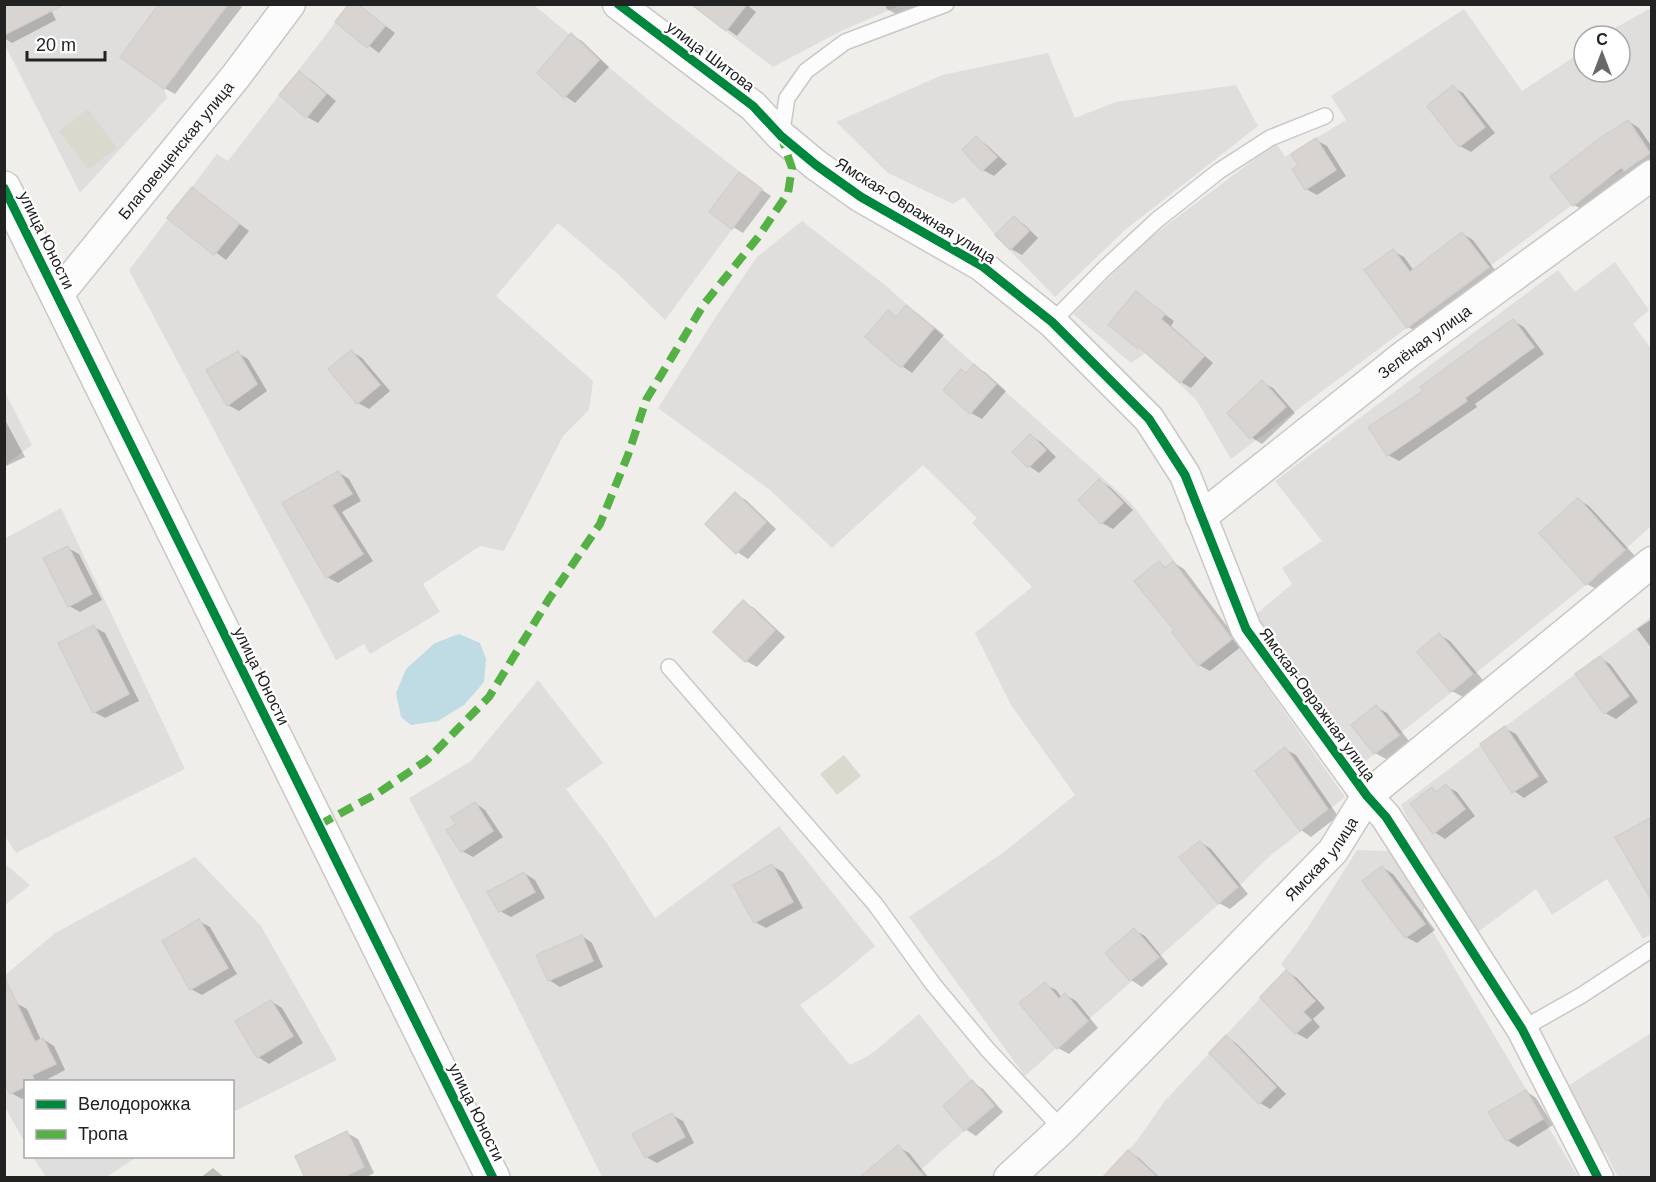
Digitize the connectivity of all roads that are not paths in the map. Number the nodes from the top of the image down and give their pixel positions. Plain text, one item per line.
1 (290, 4) edge
2 (618, 4) edge
3 (946, 4) edge
4 (1324, 116) dead end
5 (781, 136) junction
6 (1652, 175) edge
7 (8, 203) edge
8 (57, 296) junction
9 (1052, 322) junction
10 (1201, 517) junction
11 (1652, 562) edge
12 (669, 667) dead end
13 (1367, 796) junction
14 (1652, 949) edge
15 (1522, 1029) junction
16 (1062, 1129) junction
17 (493, 1178) edge
18 (1009, 1178) edge
19 (1598, 1178) edge

1 - 8 street, Благовещенская улица
2 - 5 street, улица Шитова
3 - 5 lane
4 - 9 lane
5 - 9 street, Ямская-Овражная улица
6 - 10 street, Зелёная улица
7 - 8 street, улица Юности
8 - 17 street, улица Юности
9 - 10 street, Ямская-Овражная улица
10 - 13 street, Ямская-Овражная улица
11 - 13 street, Ямская улица
12 - 16 lane
13 - 15 street, Ямская-Овражная улица
13 - 16 street, Ямская улица
14 - 15 lane
15 - 19 street, Ямская-Овражная улица
16 - 18 street, Ямская улица

